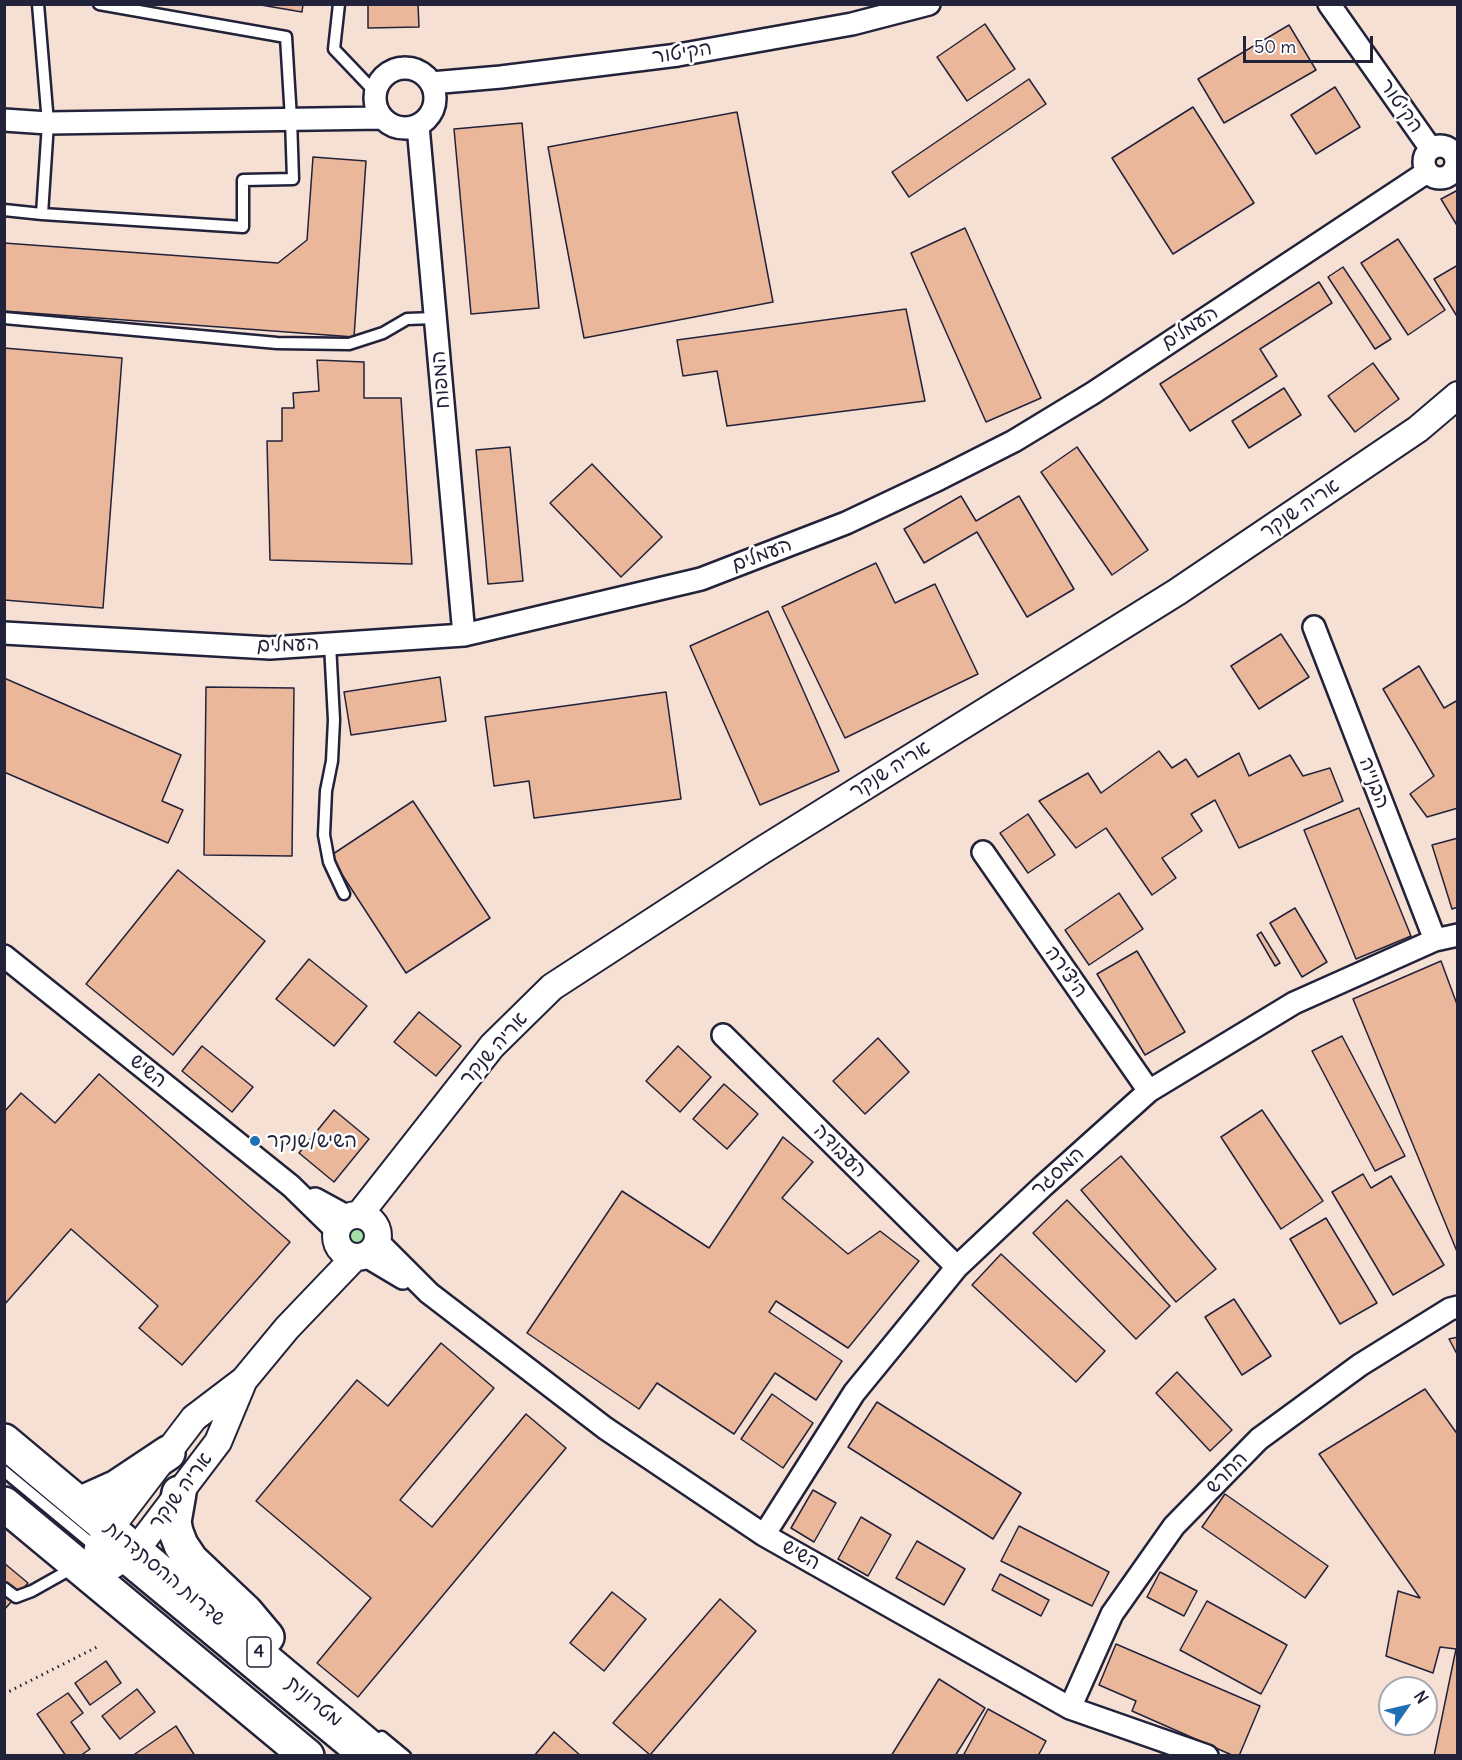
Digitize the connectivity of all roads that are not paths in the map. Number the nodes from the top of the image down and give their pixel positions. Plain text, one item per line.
1 (38, 4) edge
2 (99, 4) edge
3 (339, 4) edge
4 (929, 4) edge
5 (1329, 4) edge
6 (431, 83) junction
7 (375, 92) junction
8 (382, 118) junction
9 (291, 119) junction
10 (4, 120) edge
11 (48, 123) junction
12 (418, 126) junction
13 (1431, 149) junction
14 (1457, 159) edge
15 (1427, 172) junction
16 (4, 210) edge
17 (42, 214) junction
18 (4, 318) edge
19 (435, 318) junction
20 (1458, 395) edge
21 (1458, 411) edge
22 (1418, 429) junction
23 (1314, 627) dead end
24 (4, 633) edge
25 (464, 635) junction
26 (330, 644) junction
27 (983, 852) dead end
28 (344, 894) dead end
29 (1458, 935) edge
30 (1435, 940) junction
31 (4, 956) edge
32 (723, 1035) dead end
33 (1149, 1091) junction
34 (357, 1236) junction
35 (957, 1267) junction
36 (1458, 1306) edge
37 (244, 1380) junction
38 (194, 1418) junction
39 (4, 1441) edge
40 (218, 1442) junction
41 (168, 1453) junction
42 (52, 1466) dead end
43 (4, 1471) edge
44 (179, 1493) junction
45 (4, 1504) edge
46 (79, 1504) junction
47 (764, 1535) junction
48 (93, 1561) junction
49 (4, 1588) edge
50 (299, 1686) junction
51 (1070, 1708) junction
52 (379, 1744) edge
53 (307, 1755) edge
54 (350, 1755) edge
55 (405, 1755) edge
56 (1207, 1755) edge

1 - 11 lane
2 - 9 lane
3 - 7 lane
4 - 6 street, הקיטור
5 - 13 street, הקיטור
6 - 7 street
6 - 12 street
7 - 8 street
8 - 9 street
8 - 12 street
9 - 11 street
9 - 17 lane
10 - 11 street
11 - 17 lane
12 - 19 street, המפוח
13 - 14 street
13 - 15 street
14 - 15 street
15 - 25 street, העמלים
16 - 17 lane
18 - 19 lane
19 - 25 street, המפוח
20 - 22 street, אריה שנקר
21 - 22 street, אריה שנקר
22 - 34 street, אריה שנקר
23 - 30 street, הבנייה
24 - 26 street, העמלים
25 - 26 street, העמלים
26 - 28 lane
27 - 33 street, היצירה
29 - 30 street, המסגר
30 - 33 street, המסגר
31 - 34 street, השיש
32 - 35 street, העבודה
33 - 35 street, המסגר
34 - 37 street, אריה שנקר
34 - 47 street, השיש
35 - 47 street, המסגר
36 - 51 street, החרש
37 - 38 street, אריה שנקר
37 - 40 street, אריה שנקר
38 - 40 lane
38 - 41 street, אריה שנקר
39 - 46 highway, שדרות ההסתדרות / 4
40 - 44 street, אריה שנקר
41 - 46 highway
41 - 48 street, אריה שנקר
42 - 46 lane
43 - 48 lane, מטרונית
44 - 48 street, אריה שנקר
44 - 50 highway
45 - 48 highway, שדרות ההסתדרות / 4
46 - 48 highway, שדרות ההסתדרות / 4
47 - 51 street, השיש
48 - 49 lane
48 - 50 highway, שדרות ההסתדרות / 4
48 - 53 highway, שדרות ההסתדרות / 4
48 - 54 lane, מטרונית
50 - 52 highway, שדרות ההסתדרות / 4
51 - 56 street, השיש
52 - 55 lane

